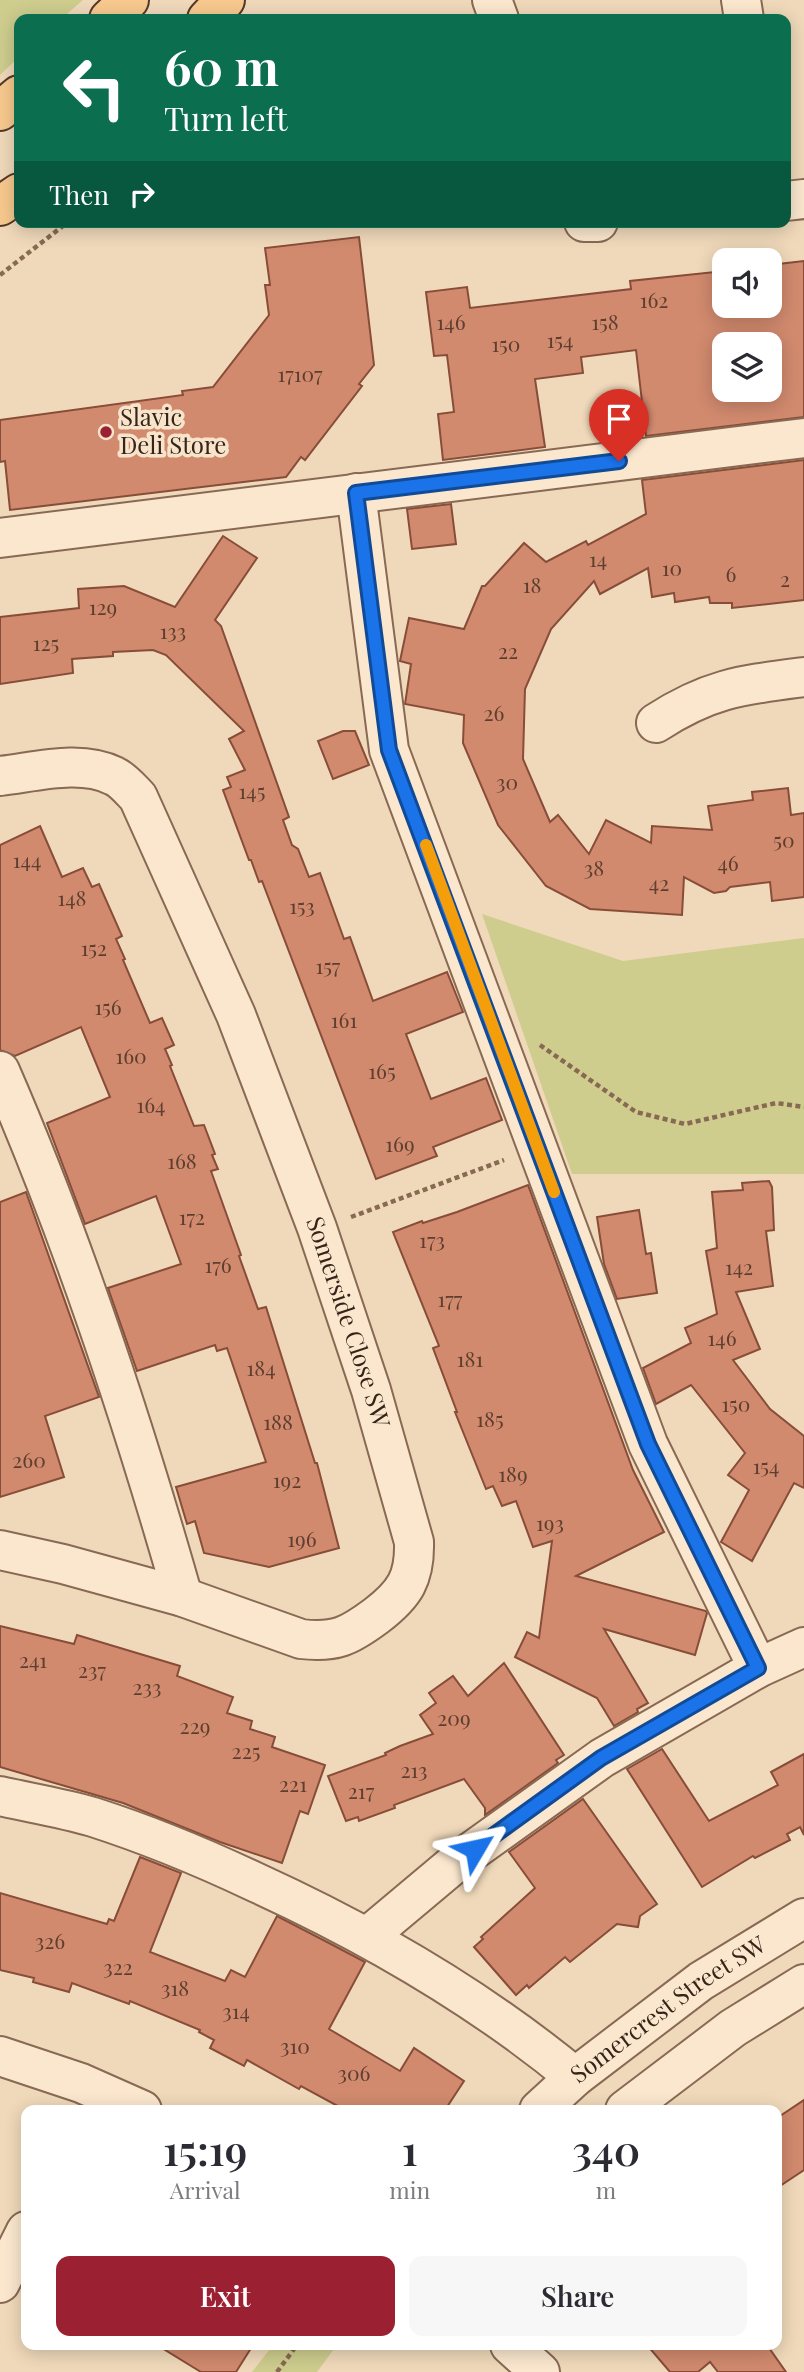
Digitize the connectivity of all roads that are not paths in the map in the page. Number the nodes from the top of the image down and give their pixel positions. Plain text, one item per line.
1 (130, 0) edge
2 (225, 0) edge
3 (114, 14) edge
4 (212, 14) edge
5 (14, 99) edge
6 (0, 111) edge
7 (804, 438) edge
8 (356, 493) junction
9 (0, 538) edge
10 (804, 677) edge
11 (656, 723) dead end
12 (0, 776) edge
13 (0, 1071) edge
14 (0, 1550) edge
15 (183, 1597) junction
16 (804, 1647) edge
17 (758, 1668) junction
18 (0, 1796) edge
19 (804, 1918) edge
20 (367, 1937) junction
21 (804, 1984) edge
22 (0, 2056) edge
23 (575, 2077) junction
24 (76, 2096) edge
25 (118, 2105) edge
26 (544, 2105) edge
27 (632, 2105) edge
28 (21, 2241) edge
29 (0, 2283) edge
30 (516, 2350) edge
31 (540, 2372) edge

1 - 3 main road
2 - 4 main road
5 - 6 main road
7 - 8 street
8 - 9 street
8 - 17 street
10 - 11 street
12 - 15 street, Somerside Close SW
13 - 15 street
14 - 15 street, Somerside Close SW
16 - 17 street
17 - 20 street
18 - 20 street
19 - 23 street, Somercrest Street SW
20 - 23 street
21 - 27 street
22 - 24 street
23 - 26 street, Somercrest Street SW
24 - 25 street
28 - 29 street
30 - 31 street

